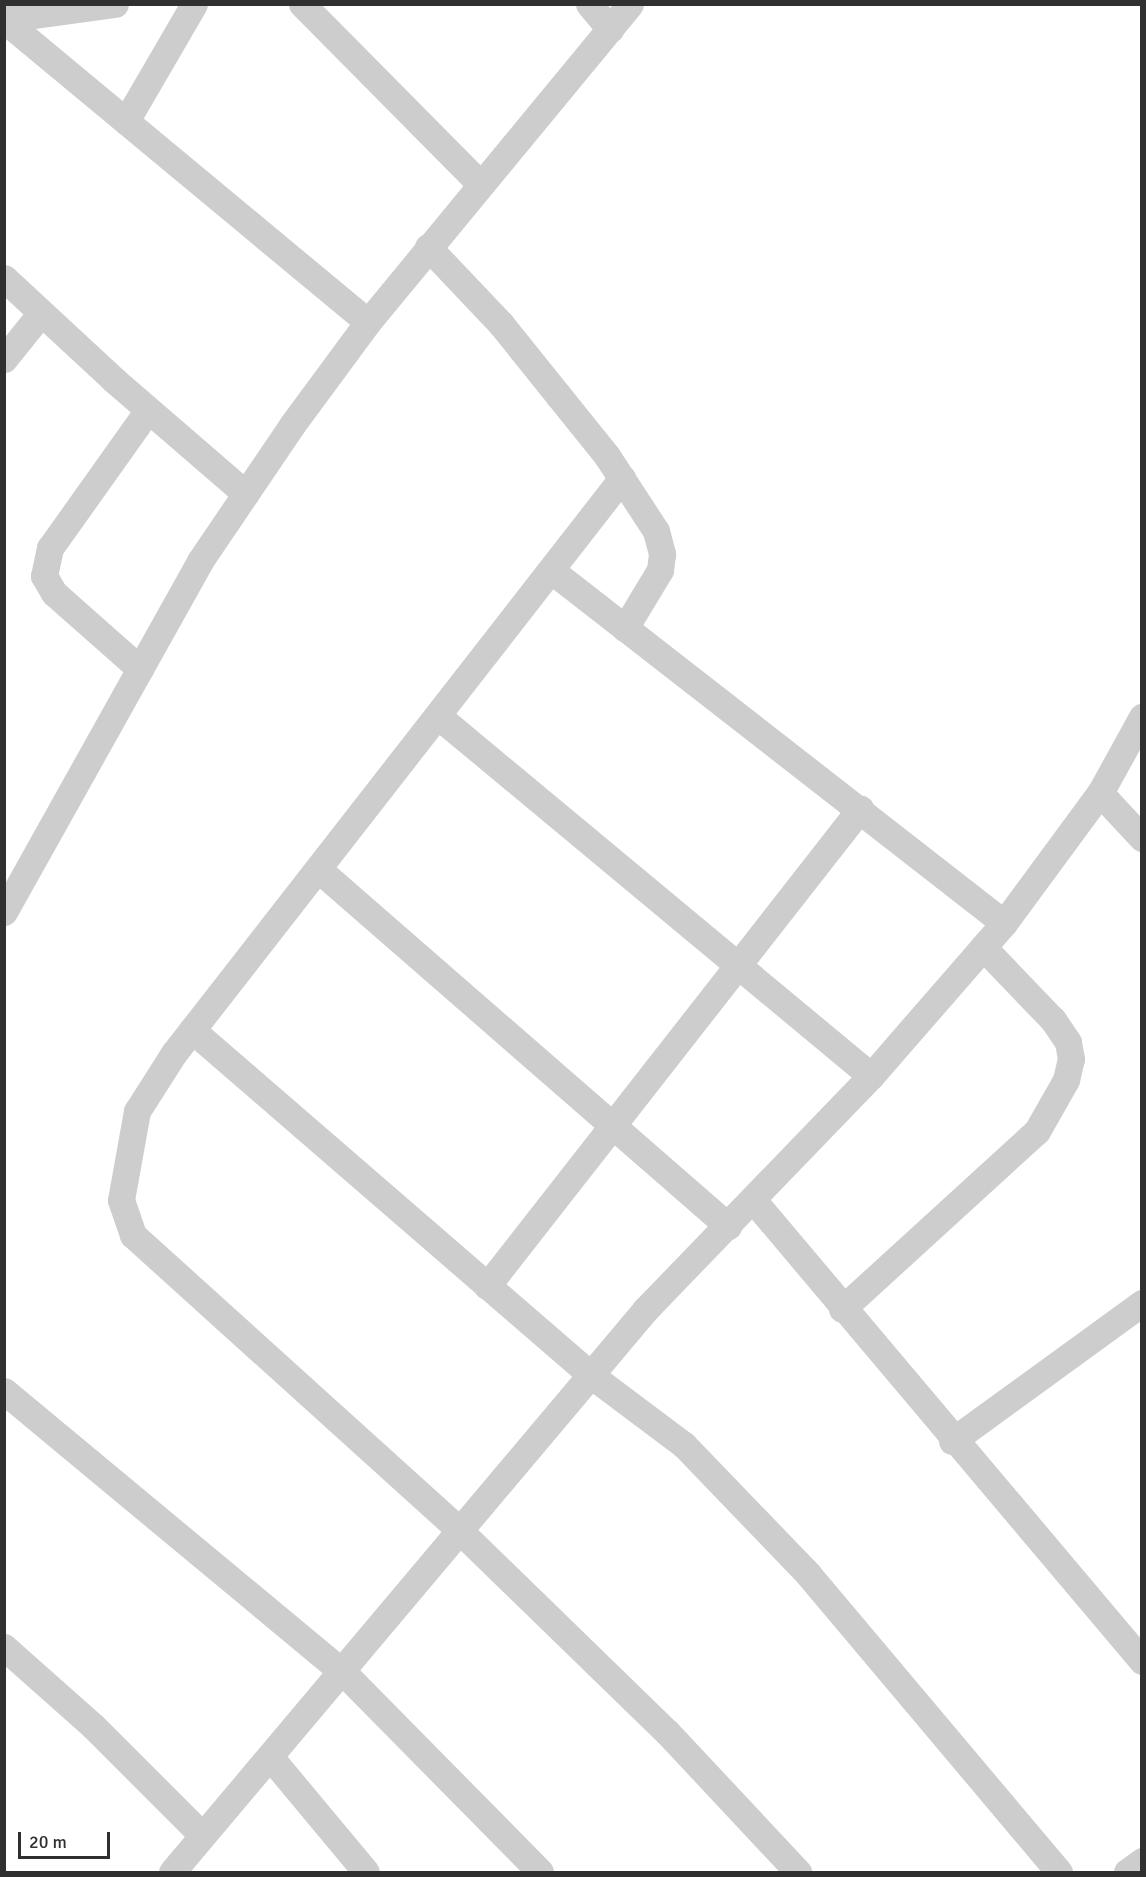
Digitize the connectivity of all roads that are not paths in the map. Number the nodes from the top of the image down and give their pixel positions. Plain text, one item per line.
1 (115, 4) edge
2 (194, 4) edge
3 (302, 4) edge
4 (590, 4) edge
5 (630, 4) edge
6 (4, 19) edge
7 (610, 29) junction
8 (126, 121) junction
9 (480, 184) junction
10 (428, 248) junction
11 (4, 278) edge
12 (41, 313) junction
13 (368, 322) junction
14 (4, 359) edge
15 (148, 410) junction
16 (622, 478) junction
17 (246, 494) junction
18 (552, 571) junction
19 (625, 628) junction
20 (140, 669) junction
21 (438, 716) junction
22 (1142, 717) edge
23 (1100, 793) junction
24 (860, 808) junction
25 (1142, 838) edge
26 (318, 869) junction
27 (4, 912) edge
28 (1004, 923) junction
29 (983, 947) junction
30 (738, 966) junction
31 (192, 1030) junction
32 (871, 1076) junction
33 (614, 1126) junction
34 (753, 1201) junction
35 (728, 1226) junction
36 (487, 1286) junction
37 (1142, 1303) edge
38 (842, 1309) junction
39 (592, 1376) junction
40 (4, 1391) edge
41 (952, 1441) junction
42 (458, 1529) junction
43 (4, 1647) edge
44 (1142, 1661) edge
45 (344, 1673) junction
46 (271, 1758) junction
47 (201, 1834) junction
48 (1142, 1861) edge
49 (172, 1872) edge
50 (366, 1872) edge
51 (540, 1872) edge
52 (798, 1872) edge
53 (1059, 1872) edge
54 (1127, 1872) edge

1 - 6 street
2 - 8 street
3 - 9 street
4 - 7 street
5 - 7 street
6 - 8 street
7 - 9 street
8 - 13 street
9 - 10 street
10 - 13 street
10 - 16 street
11 - 12 street
12 - 14 street
12 - 15 street
13 - 17 street
15 - 17 street
15 - 20 street
16 - 18 street
16 - 19 street
17 - 20 street
18 - 19 street
18 - 21 street
19 - 24 street
20 - 27 street
21 - 26 street
21 - 30 street
22 - 23 street
23 - 25 street
23 - 28 street
24 - 28 street
24 - 30 street
26 - 31 street
26 - 33 street
28 - 29 street
29 - 32 street
29 - 38 street
30 - 32 street
30 - 33 street
31 - 36 street
31 - 42 street
32 - 34 street
33 - 35 street
33 - 36 street
34 - 35 street
34 - 38 street
35 - 39 street
36 - 39 street
37 - 41 street
38 - 41 street
39 - 42 street
39 - 53 street
40 - 45 street
41 - 44 street
42 - 45 street
42 - 52 street
43 - 47 street
45 - 46 street
45 - 51 street
46 - 47 street
46 - 50 street
47 - 49 street
48 - 54 street

